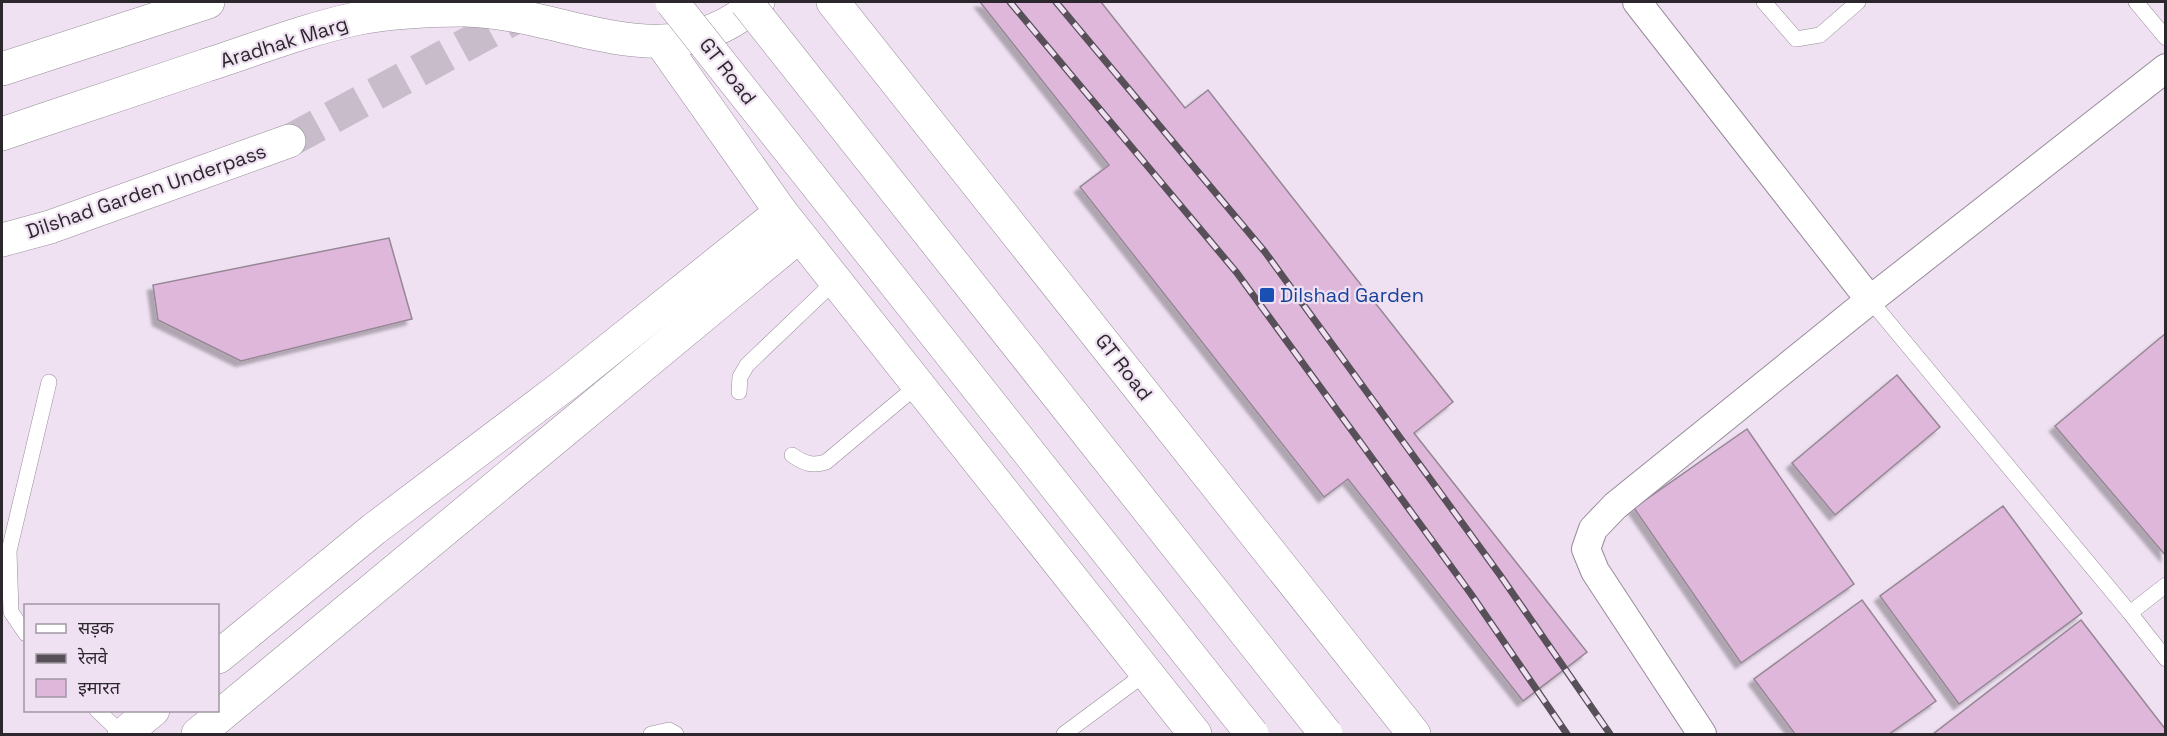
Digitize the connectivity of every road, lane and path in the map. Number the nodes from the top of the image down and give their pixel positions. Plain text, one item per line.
1 (208, 2) edge
2 (548, 2) edge
3 (672, 2) edge
4 (746, 2) edge
5 (759, 2) edge
6 (833, 2) edge
7 (1636, 2) edge
8 (1764, 2) edge
9 (1858, 2) edge
10 (2136, 2) edge
11 (574, 29) junction
12 (2166, 38) edge
13 (661, 42) junction
14 (2166, 68) edge
15 (2, 69) edge
16 (2, 134) edge
17 (289, 141) tunnel mouth
18 (790, 224) junction
19 (2, 240) edge
20 (835, 280) junction
21 (1870, 300) junction
22 (50, 382) dead end
23 (918, 385) junction
24 (739, 392) dead end
25 (792, 455) dead end
26 (2166, 585) edge
27 (2130, 613) junction
28 (24, 631) edge
29 (219, 656) edge
30 (2166, 659) edge
31 (1146, 673) junction
32 (98, 712) edge
33 (152, 712) edge
34 (123, 735) edge
35 (198, 735) edge
36 (651, 735) edge
37 (675, 735) edge
38 (1064, 735) edge
39 (1194, 735) edge
40 (1252, 735) edge
41 (1326, 735) edge
42 (1414, 735) edge
43 (1702, 735) edge

1 - 15 main road
2 - 11 main road
3 - 40 main road, GT Road, bridge
4 - 41 main road, bridge
5 - 13 main road, Aradhak Marg
6 - 42 main road, GT Road
7 - 21 street
8 - 9 lane
10 - 12 lane
11 - 13 main road, Aradhak Marg
11 - 16 main road, Aradhak Marg
13 - 18 main road, GT Road
14 - 21 street
17 - 19 main road, Dilshad Garden Underpass
18 - 20 main road, GT Road
18 - 29 main road
18 - 35 main road
20 - 23 main road, GT Road
20 - 24 lane
21 - 27 lane
21 - 43 street
22 - 28 lane
23 - 25 lane
23 - 31 main road, GT Road
26 - 27 lane
27 - 30 lane
31 - 38 lane
31 - 39 main road, GT Road
32 - 34 lane
33 - 34 main road
36 - 37 lane

